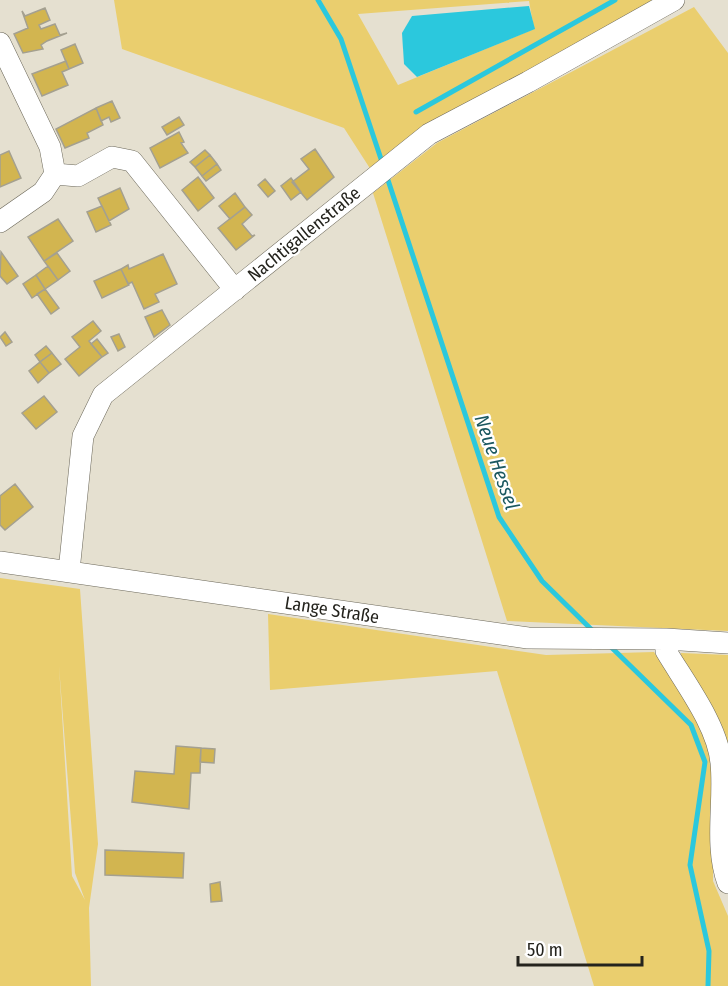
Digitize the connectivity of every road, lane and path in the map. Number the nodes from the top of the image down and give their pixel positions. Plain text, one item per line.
1 (674, 0) edge
2 (0, 43) edge
3 (55, 174) junction
4 (0, 222) edge
5 (235, 290) junction
6 (0, 562) edge
7 (69, 571) junction
8 (666, 639) junction
9 (728, 643) edge
10 (728, 883) edge

1 - 5 street, Nachtigallenstraße
2 - 3 street
3 - 4 street
3 - 5 street
5 - 7 street, Nachtigallenstraße
6 - 7 street, Lange Straße
7 - 8 street, Lange Straße
8 - 9 street, Lange Straße
8 - 10 street

